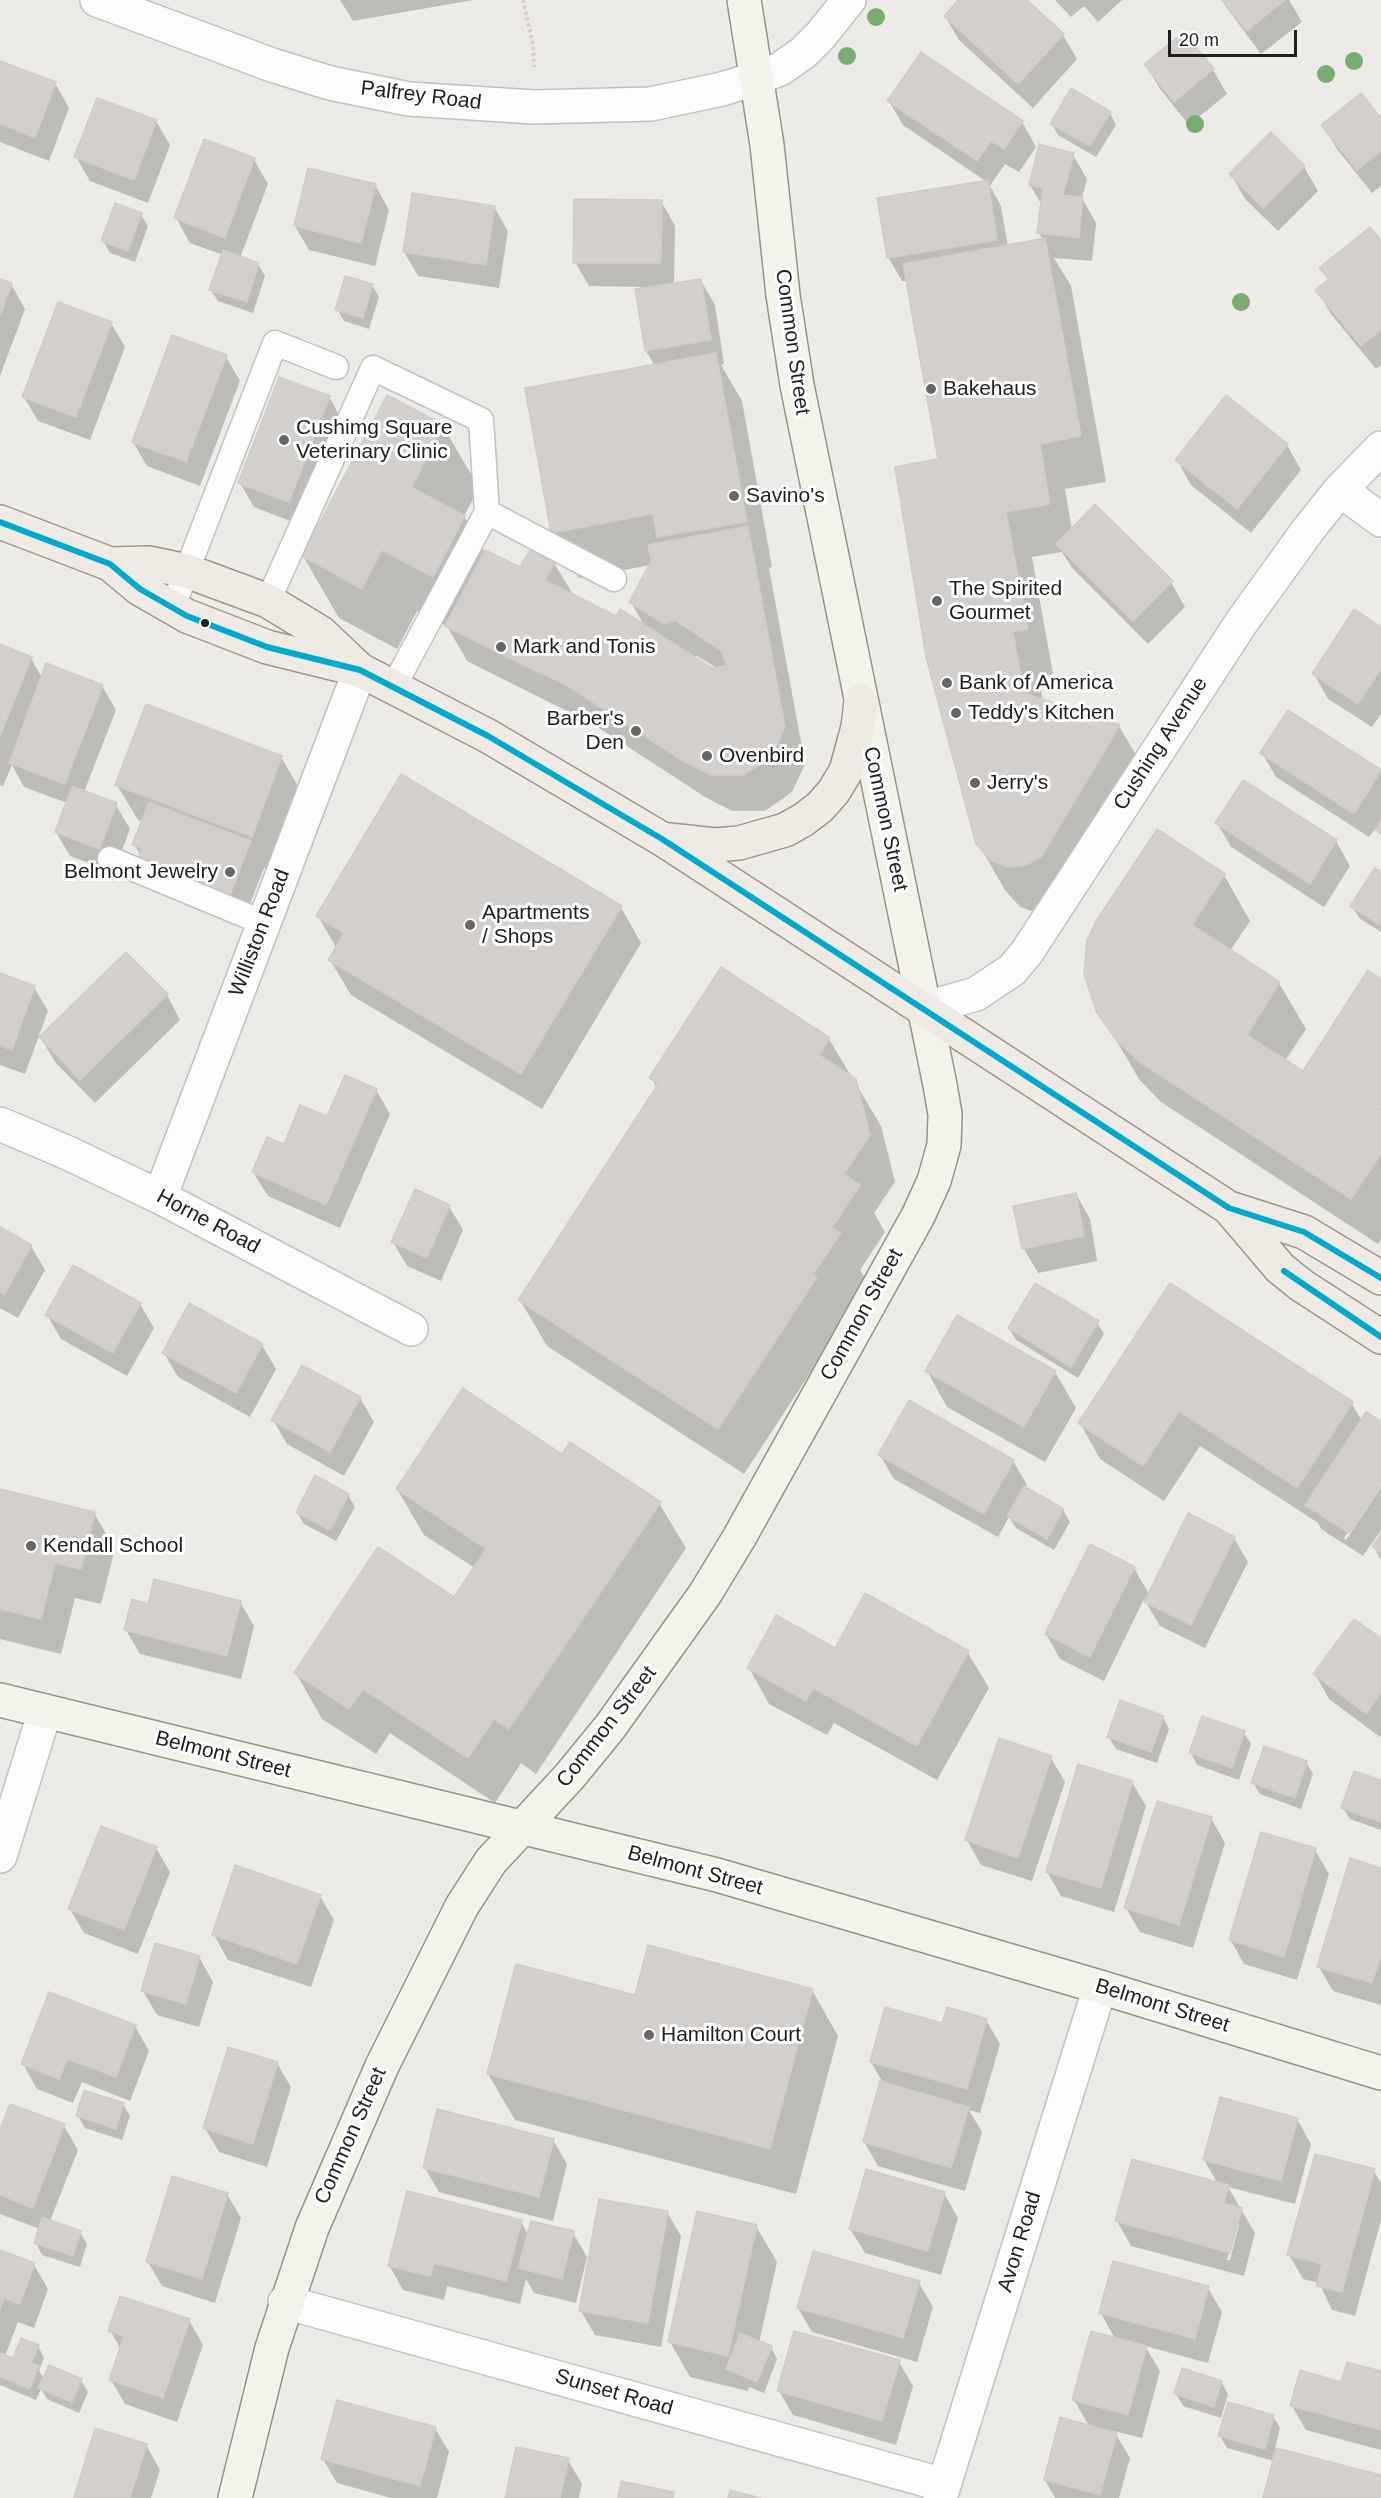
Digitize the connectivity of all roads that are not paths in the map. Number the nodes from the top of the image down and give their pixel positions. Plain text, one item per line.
1 (97, 0) edge
2 (744, 0) edge
3 (849, 0) edge
4 (161, 12) edge
5 (757, 78) junction
6 (336, 367) dead end
7 (1381, 448) edge
8 (1340, 490) junction
9 (487, 512) junction
10 (1381, 520) edge
11 (0, 522) edge
12 (110, 564) junction
13 (187, 571) junction
14 (614, 579) dead end
15 (268, 602) junction
16 (172, 609) junction
17 (360, 670) junction
18 (394, 686) junction
19 (861, 701) junction
20 (662, 839) junction
21 (110, 859) dead end
22 (264, 923) junction
23 (923, 1010) junction
24 (0, 1124) edge
25 (160, 1197) junction
26 (1229, 1208) junction
27 (1381, 1278) edge
28 (411, 1329) dead end
29 (1381, 1337) edge
30 (0, 1700) edge
31 (45, 1711) junction
32 (523, 1828) junction
33 (0, 1856) edge
34 (1100, 1987) junction
35 (1381, 2073) edge
36 (285, 2302) junction
37 (941, 2491) edge
38 (235, 2498) edge

1 - 4 street, Palfrey Road
2 - 5 main road, Common Street
3 - 5 street, Palfrey Road
4 - 5 street, Palfrey Road
5 - 19 main road, Common Street
6 - 13 lane
7 - 8 street, Cushing Avenue
8 - 10 street
8 - 23 street, Cushing Avenue
9 - 14 lane
9 - 15 lane
9 - 18 lane
11 - 12 main road
12 - 13 main road
12 - 16 main road
13 - 15 main road
13 - 16 lane
15 - 17 main road
16 - 17 main road
17 - 18 main road
17 - 22 street, Williston Road
18 - 20 main road
19 - 20 main road
19 - 23 main road, Common Street
20 - 23 main road
21 - 22 lane
22 - 25 street, Williston Road
23 - 26 main road
23 - 32 main road, Common Street
24 - 25 street, Horne Road
25 - 28 street, Horne Road
26 - 27 main road
26 - 29 main road
30 - 31 main road, Belmont Street
31 - 32 main road, Belmont Street
31 - 33 street
32 - 34 main road, Belmont Street
32 - 36 main road, Common Street
34 - 35 main road, Belmont Street
34 - 37 street, Avon Road
36 - 37 street, Sunset Road
36 - 38 main road, Common Street

